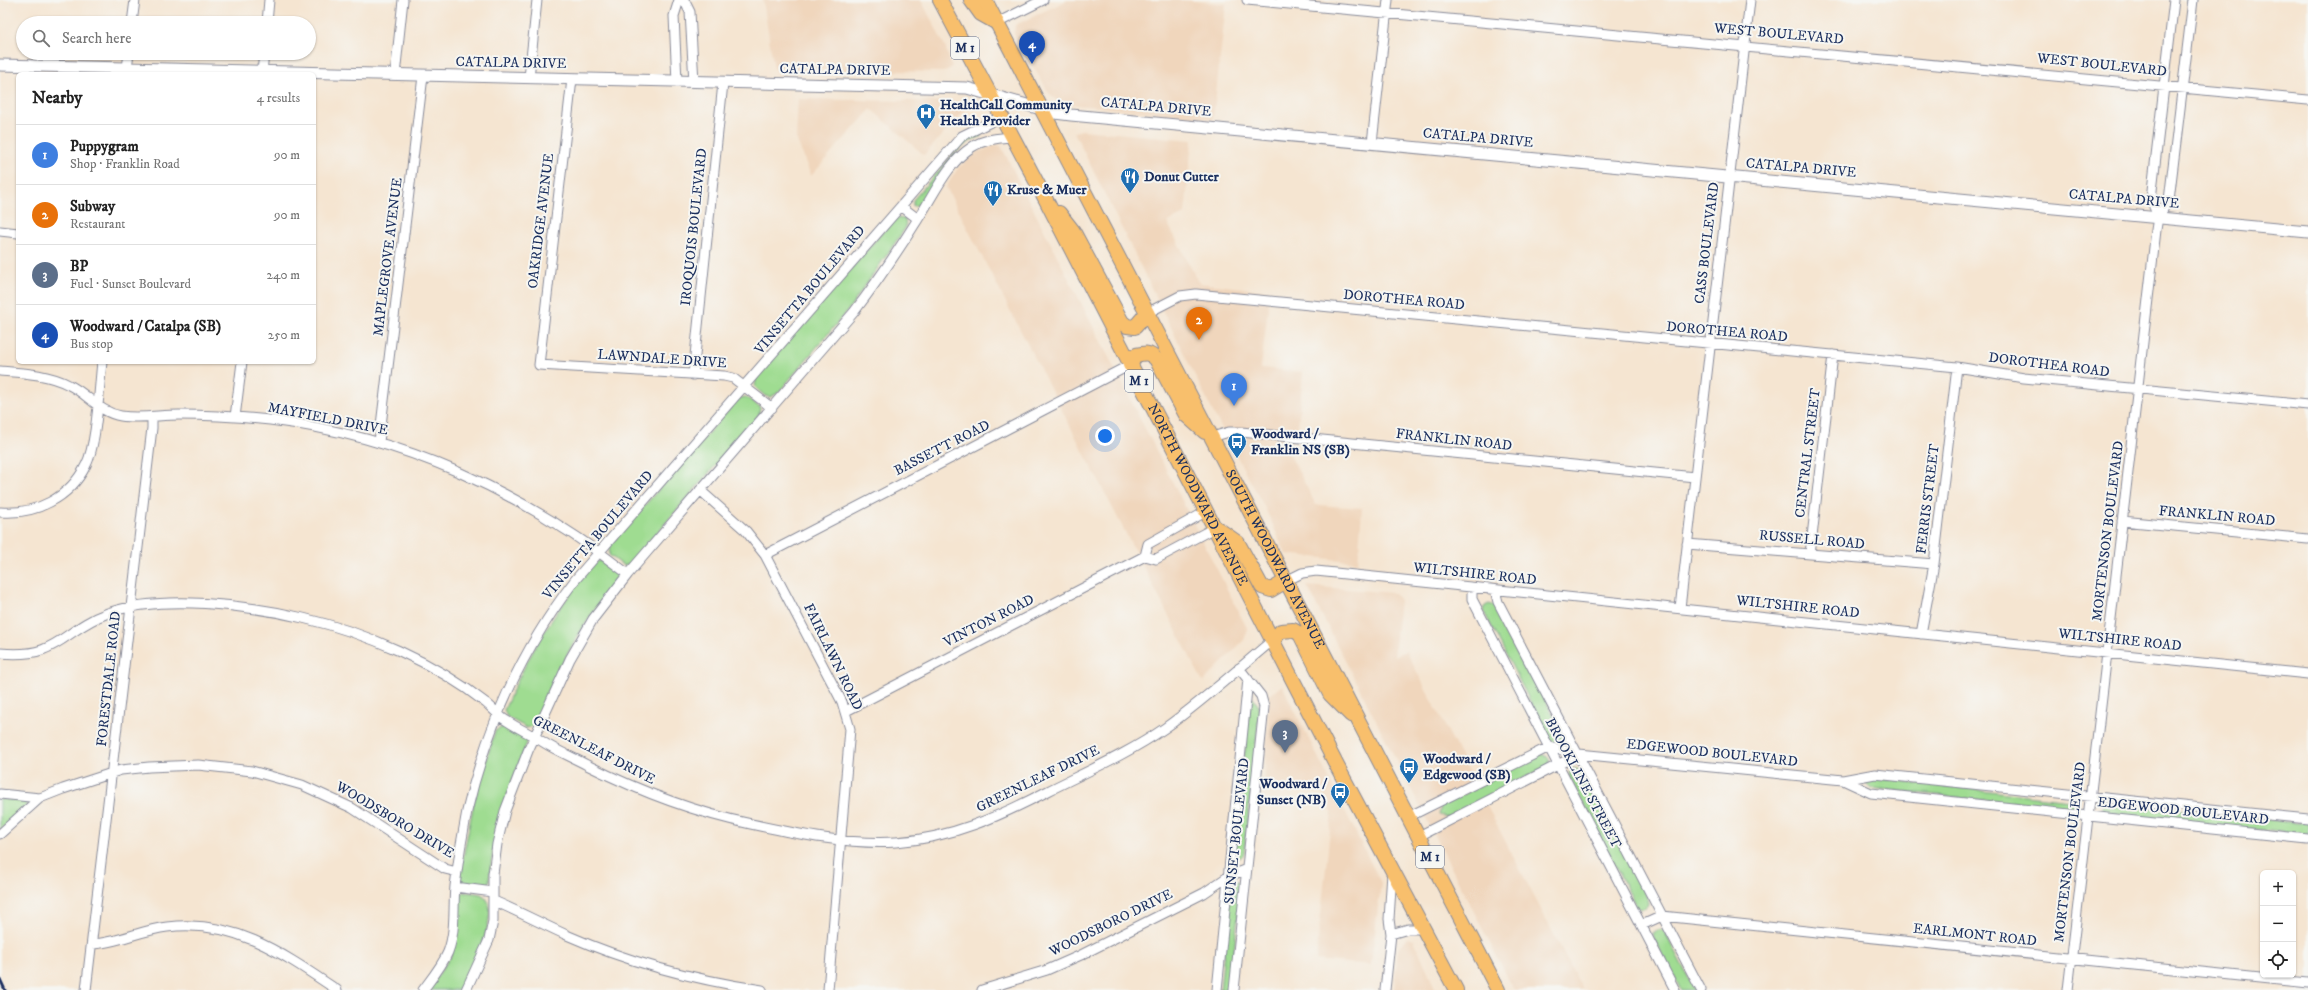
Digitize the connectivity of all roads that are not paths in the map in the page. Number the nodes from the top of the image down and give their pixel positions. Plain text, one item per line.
1 (135, 0) edge
2 (269, 0) edge
3 (403, 0) edge
4 (536, 0) edge
5 (679, 0) edge
6 (684, 0) edge
7 (940, 0) edge
8 (971, 0) edge
9 (985, 0) edge
10 (1043, 0) edge
11 (1247, 0) edge
12 (1388, 0) edge
13 (1750, 0) edge
14 (2174, 0) edge
15 (2193, 0) edge
16 (1386, 12) junction
17 (133, 16) edge
18 (268, 16) edge
19 (997, 22) junction
20 (1744, 45) junction
21 (131, 60) edge
22 (263, 60) edge
23 (0, 65) edge
24 (133, 70) edge
25 (262, 72) joint
26 (316, 74) edge
27 (396, 75) junction
28 (423, 76) junction
29 (529, 78) junction
30 (572, 79) junction
31 (677, 82) junction
32 (694, 82) junction
33 (723, 83) junction
34 (2164, 86) junction
35 (2183, 88) junction
36 (991, 94) junction
37 (2308, 100) edge
38 (1041, 108) junction
39 (1003, 116) junction
40 (1013, 137) junction
41 (1372, 143) junction
42 (1729, 176) junction
43 (1046, 198) junction
44 (900, 206) junction
45 (2158, 217) junction
46 (918, 219) junction
47 (0, 231) edge
48 (2308, 232) edge
49 (16, 233) edge
50 (1147, 313) junction
51 (1710, 344) junction
52 (1833, 356) junction
53 (102, 364) edge
54 (242, 364) edge
55 (1130, 364) junction
56 (539, 365) joint
57 (1957, 367) junction
58 (0, 371) edge
59 (693, 375) junction
60 (744, 386) junction
61 (2139, 389) junction
62 (97, 405) junction
63 (2308, 405) edge
64 (772, 408) junction
65 (152, 417) junction
66 (235, 417) junction
67 (1212, 437) junction
68 (378, 442) junction
69 (1695, 477) junction
70 (700, 490) junction
71 (1207, 511) junction
72 (0, 512) edge
73 (2122, 521) junction
74 (1216, 527) junction
75 (2308, 539) edge
76 (1687, 544) junction
77 (600, 552) junction
78 (1810, 554) junction
79 (765, 555) junction
80 (1145, 556) junction
81 (1934, 564) junction
82 (628, 574) junction
83 (1286, 581) junction
84 (1472, 588) junction
85 (1495, 590) junction
86 (131, 608) junction
87 (1680, 608) junction
88 (1921, 634) junction
89 (1274, 639) junction
90 (0, 653) edge
91 (2108, 653) junction
92 (1239, 668) junction
93 (2308, 674) edge
94 (1248, 679) junction
95 (846, 711) junction
96 (498, 715) junction
97 (1361, 725) junction
98 (535, 735) junction
99 (1549, 747) junction
100 (1579, 754) junction
101 (1558, 765) junction
102 (112, 773) junction
103 (1843, 780) junction
104 (0, 794) edge
105 (2091, 797) junction
106 (40, 798) junction
107 (2089, 816) junction
108 (1408, 817) junction
109 (2308, 819) edge
110 (0, 834) edge
111 (1419, 836) junction
112 (842, 839) junction
113 (2308, 839) edge
114 (1248, 869) junction
115 (1392, 871) junction
116 (457, 872) junction
117 (1229, 876) junction
118 (455, 887) junction
119 (493, 897) junction
120 (1662, 916) junction
121 (1642, 925) junction
122 (1423, 929) junction
123 (1391, 934) junction
124 (92, 944) junction
125 (2072, 959) junction
126 (2308, 983) edge
127 (86, 990) edge
128 (337, 990) edge
129 (423, 990) edge
130 (466, 990) edge
131 (762, 990) edge
132 (828, 990) edge
133 (982, 990) edge
134 (1217, 990) edge
135 (1234, 990) edge
136 (1385, 990) edge
137 (1456, 990) edge
138 (1498, 990) edge
139 (1675, 990) edge
140 (1701, 990) edge
141 (2068, 990) edge

1 - 17 street
2 - 18 street
3 - 27 street
4 - 29 street
5 - 31 street
6 - 32 street
7 - 36 main road, NORTH WOODWARD AVENUE / M 1
8 - 19 main road
9 - 19 main road, SOUTH WOODWARD AVENUE / M 1
10 - 19 street
11 - 16 street, WEST BOULEVARD
12 - 16 street
13 - 20 street, CASS BOULEVARD
14 - 34 street, MORTENSON BOULEVARD
15 - 35 street, MORTENSON BOULEVARD
16 - 20 street, WEST BOULEVARD
16 - 41 street
19 - 38 main road, SOUTH WOODWARD AVENUE / M 1
20 - 34 street, WEST BOULEVARD
20 - 42 street, CASS BOULEVARD
21 - 24 street
22 - 25 street
23 - 24 street, CATALPA DRIVE
24 - 25 street, CATALPA DRIVE
26 - 27 street, CATALPA DRIVE
27 - 28 street, CATALPA DRIVE
28 - 29 street, CATALPA DRIVE
28 - 68 street, MAPLEGROVE AVENUE
29 - 30 street, CATALPA DRIVE
30 - 31 street, CATALPA DRIVE
30 - 56 street, OAKRIDGE AVENUE
31 - 32 street, CATALPA DRIVE
32 - 33 street, CATALPA DRIVE
33 - 36 street, CATALPA DRIVE
33 - 59 street, IROQUOIS BOULEVARD
34 - 35 street, WEST BOULEVARD
34 - 45 street, MORTENSON BOULEVARD
35 - 37 street, WEST BOULEVARD
35 - 45 street, MORTENSON BOULEVARD
36 - 38 street, CATALPA DRIVE
36 - 39 main road, NORTH WOODWARD AVENUE / M 1
38 - 41 street, CATALPA DRIVE
38 - 50 main road, SOUTH WOODWARD AVENUE / M 1
39 - 40 main road, NORTH WOODWARD AVENUE / M 1
39 - 44 street, VINSETTA BOULEVARD
40 - 43 main road, NORTH WOODWARD AVENUE / M 1
40 - 46 street
41 - 42 street, CATALPA DRIVE
42 - 45 street, CATALPA DRIVE
42 - 51 street, CASS BOULEVARD
43 - 50 main road
43 - 55 main road, NORTH WOODWARD AVENUE / M 1
44 - 46 street
44 - 60 street, VINSETTA BOULEVARD
45 - 48 street, CATALPA DRIVE
45 - 61 street, MORTENSON BOULEVARD
46 - 64 street
47 - 49 street
50 - 51 street, DOROTHEA ROAD
50 - 67 main road, SOUTH WOODWARD AVENUE / M 1
51 - 52 street, DOROTHEA ROAD
51 - 69 street, CASS BOULEVARD
52 - 57 street, DOROTHEA ROAD
52 - 78 street, CENTRAL STREET
53 - 62 street
54 - 66 street
55 - 67 main road
55 - 71 main road, NORTH WOODWARD AVENUE / M 1
55 - 79 street, BASSETT ROAD
56 - 59 street, LAWNDALE DRIVE
57 - 61 street, DOROTHEA ROAD
57 - 81 street, FERRIS STREET
58 - 62 street, MAYFIELD DRIVE
59 - 60 street, LAWNDALE DRIVE
60 - 64 street, LAWNDALE DRIVE
60 - 77 street, VINSETTA BOULEVARD
61 - 63 street, DOROTHEA ROAD
61 - 73 street, MORTENSON BOULEVARD
62 - 65 street, MAYFIELD DRIVE
62 - 72 street
64 - 70 street
65 - 66 street, MAYFIELD DRIVE
65 - 86 street, FORESTDALE ROAD
66 - 68 street, MAYFIELD DRIVE
67 - 69 street, FRANKLIN ROAD
67 - 83 main road, SOUTH WOODWARD AVENUE / M 1
68 - 77 street, MAYFIELD DRIVE
69 - 76 street, CASS BOULEVARD
70 - 79 street, FAIRLAWN ROAD
70 - 82 street
71 - 74 main road, NORTH WOODWARD AVENUE / M 1
71 - 80 street
73 - 75 street, FRANKLIN ROAD
73 - 91 street, MORTENSON BOULEVARD
74 - 80 street, VINTON ROAD
74 - 83 main road
74 - 89 main road, NORTH WOODWARD AVENUE / M 1
76 - 78 street, RUSSELL ROAD
76 - 87 street, CASS BOULEVARD
77 - 82 street, MAYFIELD DRIVE
77 - 96 street, VINSETTA BOULEVARD
78 - 81 street, RUSSELL ROAD
79 - 95 street, FAIRLAWN ROAD
80 - 95 street, VINTON ROAD
81 - 88 street, FERRIS STREET
82 - 98 street
83 - 84 street, WILTSHIRE ROAD
83 - 97 main road, SOUTH WOODWARD AVENUE / M 1
84 - 85 street, WILTSHIRE ROAD
84 - 99 street, BROOKLINE STREET
85 - 87 street, WILTSHIRE ROAD
85 - 100 street, BROOKLINE STREET
86 - 90 street, GREENLEAF DRIVE
86 - 96 street, GREENLEAF DRIVE
86 - 102 street, FORESTDALE ROAD
87 - 88 street, WILTSHIRE ROAD
88 - 91 street, WILTSHIRE ROAD
89 - 92 street, GREENLEAF DRIVE
89 - 97 main road
89 - 115 main road, NORTH WOODWARD AVENUE / M 1
91 - 93 street, WILTSHIRE ROAD
91 - 105 street, MORTENSON BOULEVARD
92 - 94 street, SUNSET BOULEVARD
92 - 112 street, GREENLEAF DRIVE
94 - 114 street, SUNSET BOULEVARD
94 - 117 street, SUNSET BOULEVARD
95 - 112 street, FAIRLAWN ROAD
96 - 98 street, GREENLEAF DRIVE
96 - 116 street, VINSETTA BOULEVARD
97 - 108 main road, SOUTH WOODWARD AVENUE / M 1
98 - 112 street, GREENLEAF DRIVE
98 - 119 street
99 - 100 street, EDGEWOOD BOULEVARD
99 - 101 street, BROOKLINE STREET
99 - 108 street
100 - 101 street
100 - 103 street, EDGEWOOD BOULEVARD
100 - 120 street, BROOKLINE STREET
101 - 111 street
101 - 121 street, BROOKLINE STREET
102 - 106 street, WOODSBORO DRIVE
102 - 116 street, WOODSBORO DRIVE
102 - 124 street, FORESTDALE ROAD
103 - 105 street, EDGEWOOD BOULEVARD
103 - 107 street, EDGEWOOD BOULEVARD
104 - 106 street, WOODSBORO DRIVE
105 - 107 street, MORTENSON BOULEVARD
105 - 109 street, EDGEWOOD BOULEVARD
106 - 110 street, WOODSBORO DRIVE
107 - 113 street, EDGEWOOD BOULEVARD
107 - 125 street, MORTENSON BOULEVARD
108 - 111 main road, SOUTH WOODWARD AVENUE / M 1
111 - 138 main road, SOUTH WOODWARD AVENUE / M 1
112 - 132 street, FAIRLAWN ROAD
114 - 117 street, WOODSBORO DRIVE
114 - 135 street, SUNSET BOULEVARD
115 - 122 main road, NORTH WOODWARD AVENUE / M 1
115 - 123 street
116 - 118 street, VINSETTA BOULEVARD
117 - 133 street, WOODSBORO DRIVE
117 - 134 street, SUNSET BOULEVARD
118 - 119 street
118 - 129 street, VINSETTA BOULEVARD
119 - 130 street
119 - 131 street
120 - 121 street
120 - 125 street, EARLMONT ROAD
120 - 140 street, BROOKLINE STREET
121 - 139 street, BROOKLINE STREET
122 - 123 street
122 - 137 main road, NORTH WOODWARD AVENUE / M 1
123 - 136 street
124 - 127 street, FORESTDALE ROAD
124 - 128 street
125 - 126 street, EARLMONT ROAD
125 - 141 street, MORTENSON BOULEVARD

